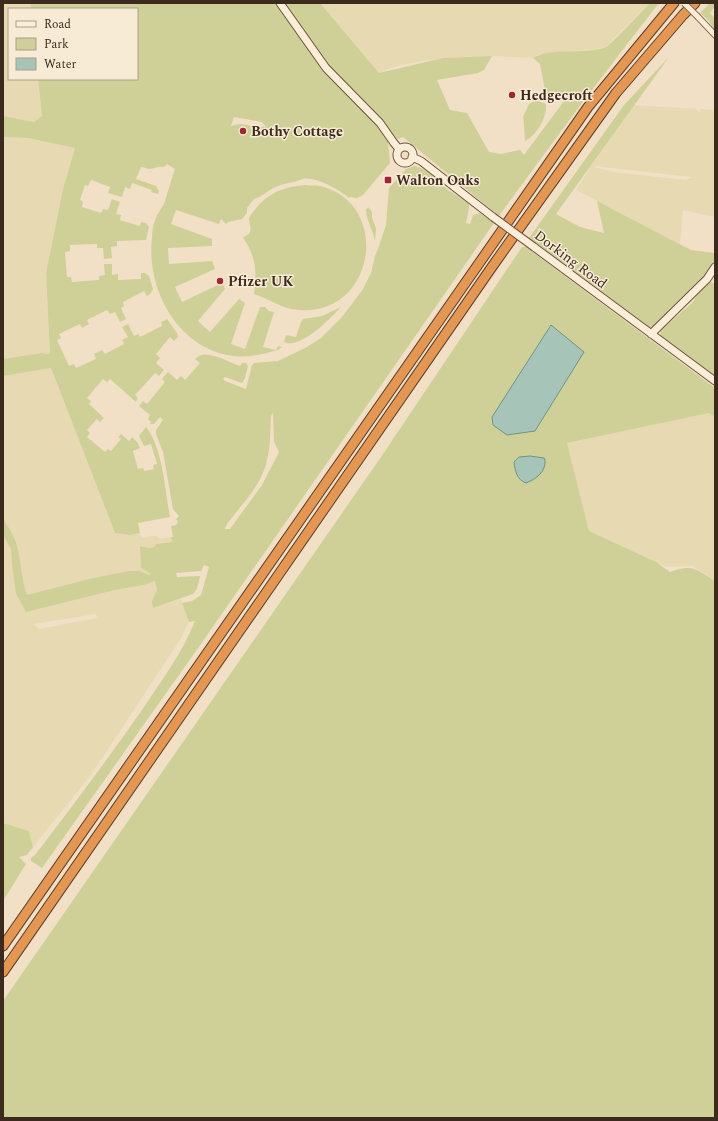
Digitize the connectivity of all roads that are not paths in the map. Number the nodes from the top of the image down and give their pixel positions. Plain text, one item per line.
1 (280, 3) edge
2 (674, 3) edge
3 (684, 3) edge
4 (694, 3) edge
5 (715, 35) edge
6 (399, 149) junction
7 (412, 157) junction
8 (715, 267) edge
9 (651, 334) junction
10 (715, 381) edge
11 (3, 946) edge
12 (3, 972) edge

1 - 6 main road
2 - 11 highway
3 - 5 street, bridge
4 - 12 highway
6 - 7 main road
6 - 7 main road
7 - 9 main road, Dorking Road, bridge
8 - 9 main road
9 - 10 main road, Dorking Road

